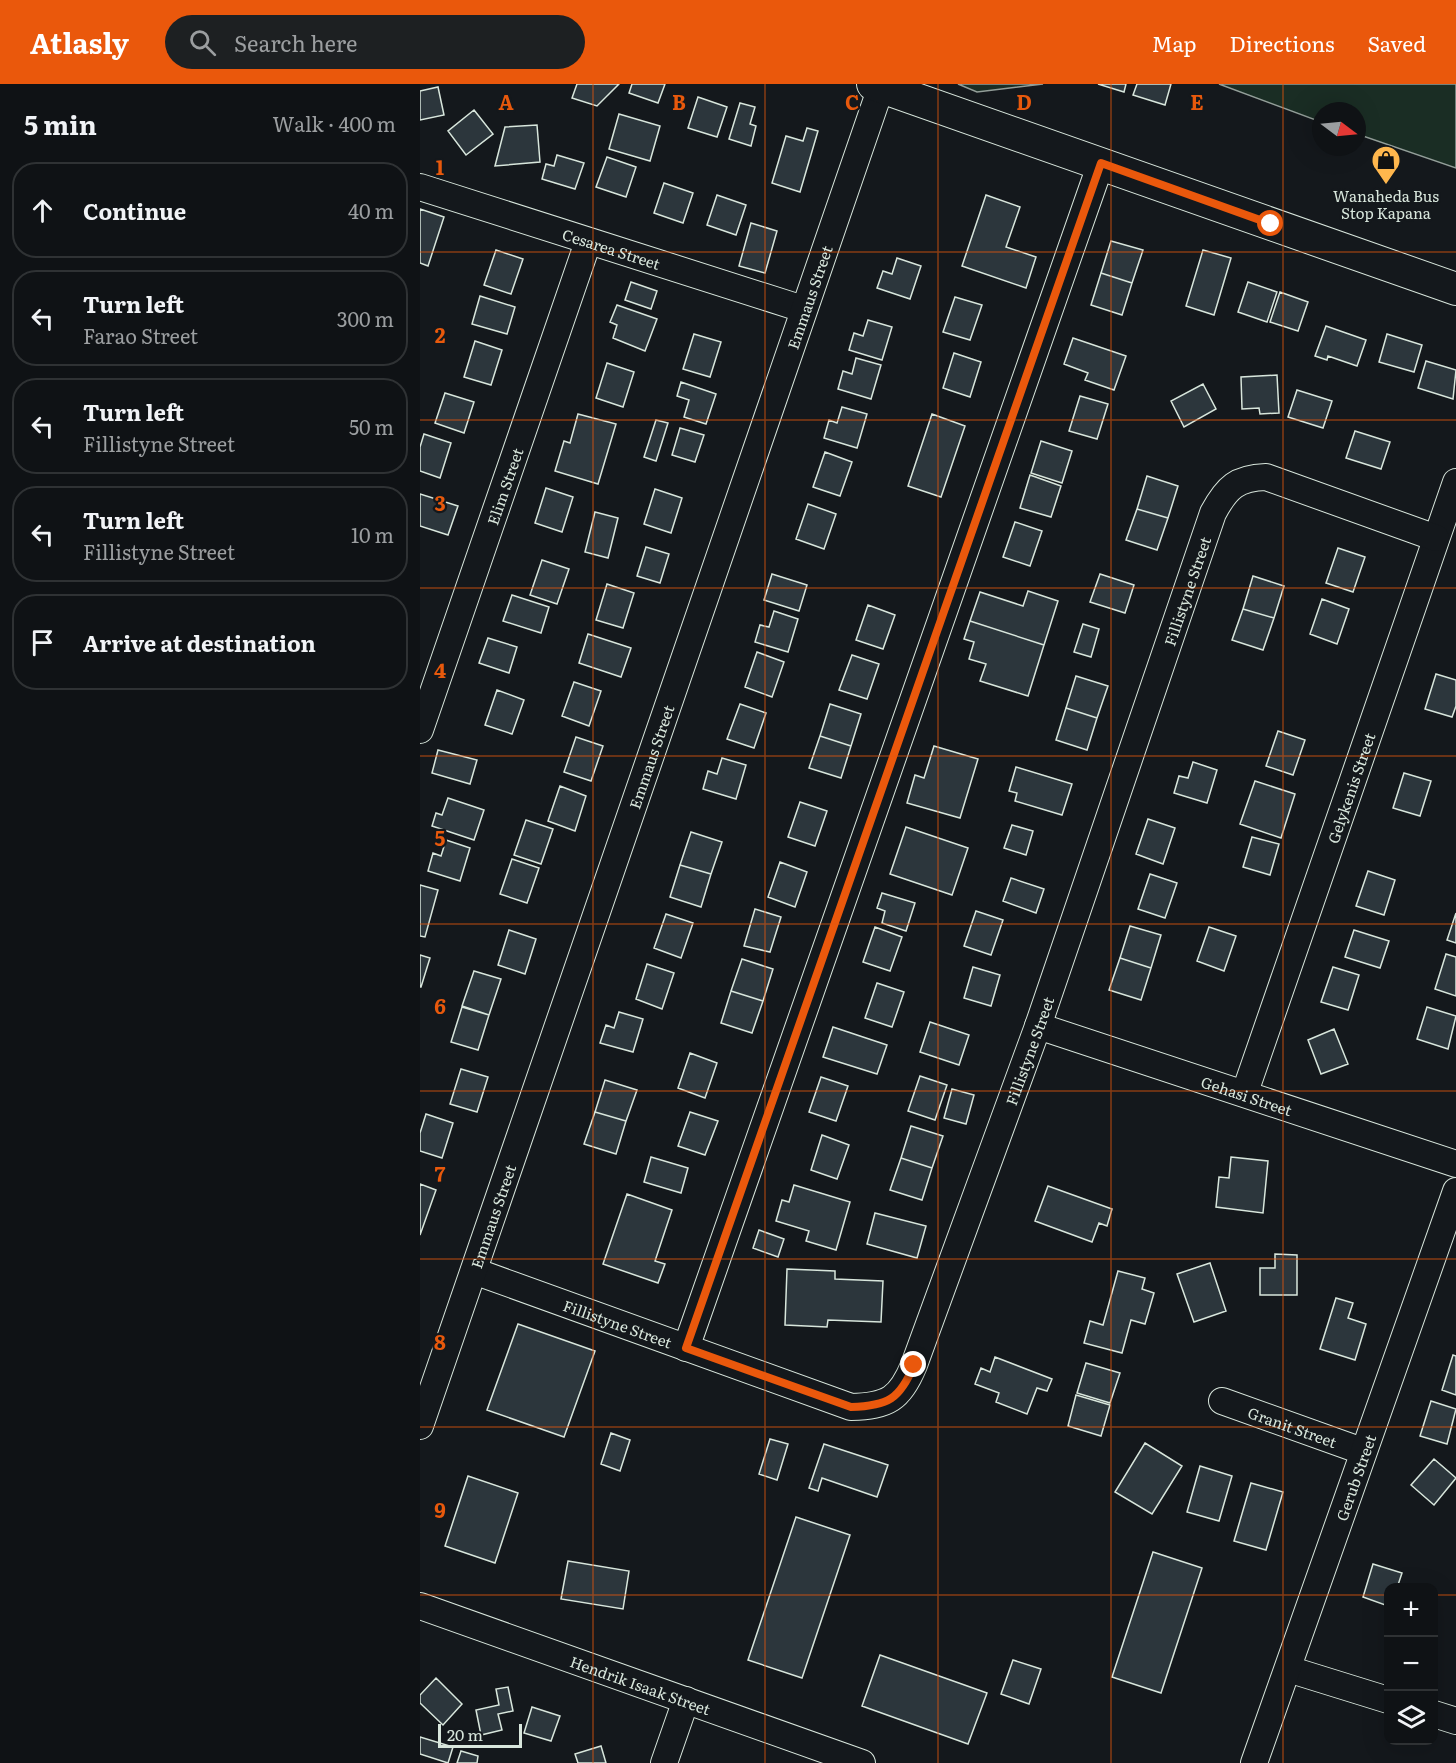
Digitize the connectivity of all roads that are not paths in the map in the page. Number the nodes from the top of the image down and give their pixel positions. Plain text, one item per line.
1 (877, 85) edge
2 (1101, 163) junction
3 (420, 187) edge
4 (588, 242) junction
5 (1456, 289) edge
6 (803, 309) junction
7 (1456, 482) edge
8 (1436, 538) junction
9 (420, 730) edge
10 (1038, 1026) junction
11 (1245, 1092) junction
12 (1456, 1164) edge
13 (1456, 1191) edge
14 (474, 1271) junction
15 (686, 1348) junction
16 (1222, 1401) dead end
17 (420, 1426) edge
18 (1362, 1451) junction
19 (420, 1606) edge
20 (1288, 1669) junction
21 (1384, 1698) edge
22 (686, 1700) junction
23 (1438, 1715) edge
24 (1456, 1721) edge
25 (664, 1763) edge
26 (862, 1763) edge
27 (1254, 1763) edge

1 - 2 street
1 - 6 street, Emmaus Street
2 - 5 street
2 - 15 street
3 - 4 street, Cesarea Street
4 - 6 street, Cesarea Street
4 - 9 street, Elim Street
6 - 14 street, Emmaus Street
7 - 8 street, Gelykenis Street
8 - 10 street, Fillistyne Street
8 - 11 street, Gelykenis Street
10 - 11 street, Gehasi Street
10 - 15 street, Fillistyne Street
11 - 12 street, Gehasi Street
13 - 18 street, Gerub Street
14 - 15 street, Fillistyne Street
14 - 17 street, Emmaus Street
16 - 18 street, Granit Street
18 - 20 street, Gerub Street
19 - 22 street, Hendrik Isaak Street
20 - 21 street
20 - 27 street, Gerub Street
22 - 25 street
22 - 26 street, Hendrik Isaak Street
23 - 24 street

